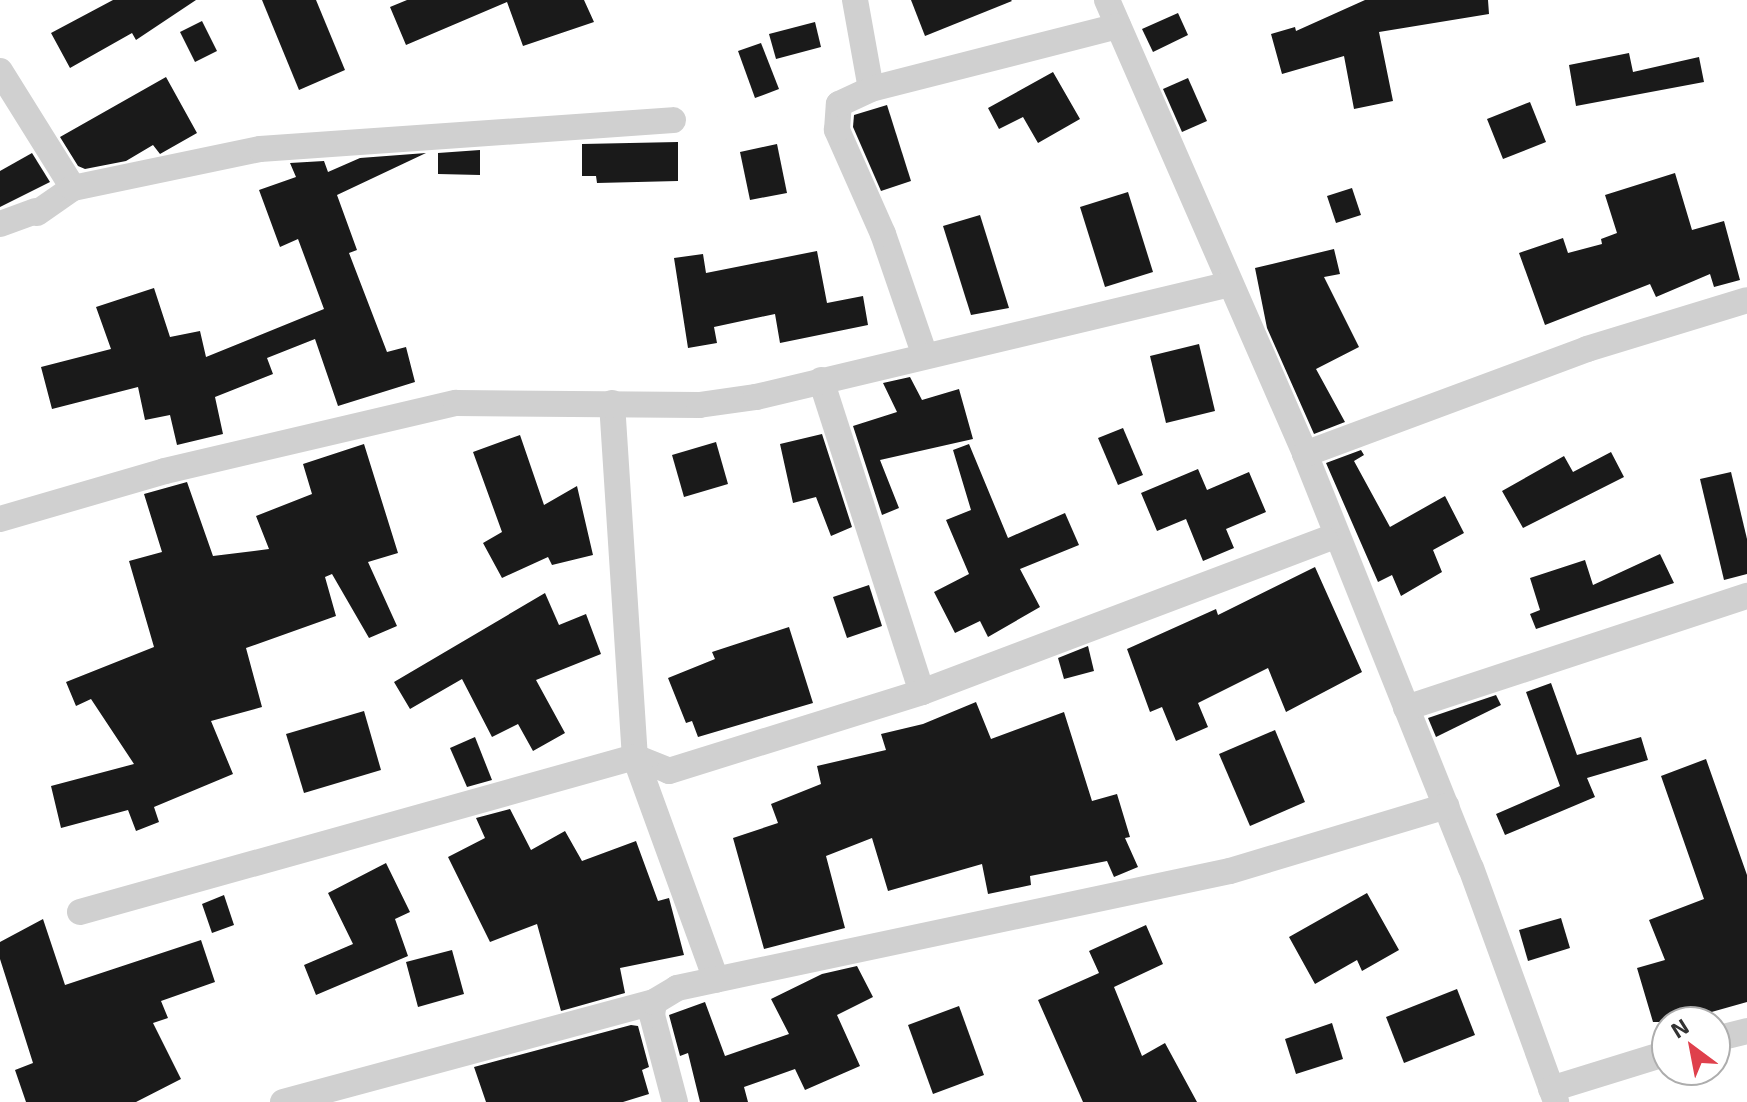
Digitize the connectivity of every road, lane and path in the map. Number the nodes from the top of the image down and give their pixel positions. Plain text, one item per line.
1 (855, 0) edge
2 (1107, 0) edge
3 (1118, 26) junction
4 (0, 71) edge
5 (871, 89) junction
6 (673, 120) dead end
7 (73, 188) junction
8 (0, 224) edge
9 (1230, 284) junction
10 (1747, 300) edge
11 (924, 353) junction
12 (821, 380) junction
13 (612, 403) junction
14 (1305, 454) junction
15 (0, 519) edge
16 (1325, 540) dead end
17 (1747, 596) edge
18 (922, 692) junction
19 (1406, 708) junction
20 (635, 757) junction
21 (1446, 806) junction
22 (80, 912) dead end
23 (716, 980) junction
24 (654, 1002) junction
25 (1651, 1059) edge
26 (1553, 1095) edge
27 (283, 1102) edge
28 (675, 1102) edge

1 - 5 street
2 - 3 street
3 - 5 street
3 - 9 street
4 - 7 street
5 - 11 street
6 - 7 street
7 - 8 street
9 - 11 street
9 - 14 street
10 - 14 street
11 - 12 street
12 - 13 street
12 - 18 street
13 - 15 street
13 - 20 street
14 - 19 street
16 - 18 street
17 - 19 street
18 - 20 street
19 - 21 street
20 - 22 street
20 - 23 street
21 - 23 street
21 - 26 street
23 - 24 street
24 - 27 street
24 - 28 street
25 - 26 street

